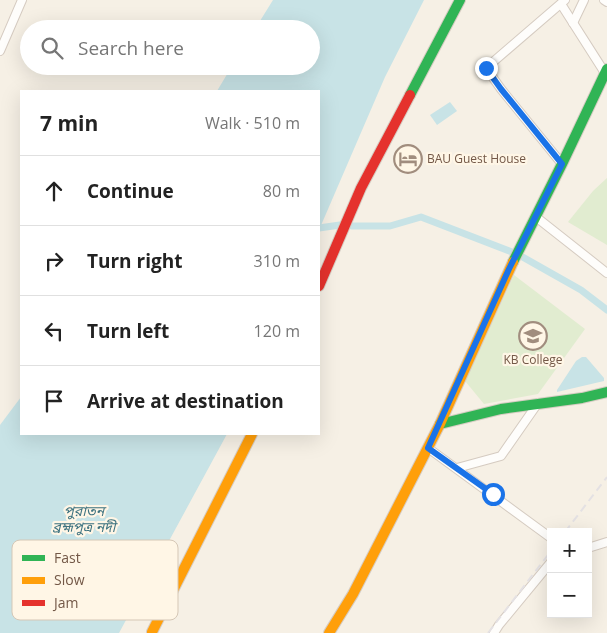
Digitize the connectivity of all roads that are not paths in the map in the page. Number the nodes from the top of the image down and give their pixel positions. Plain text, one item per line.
1 (22, 0) edge
2 (460, 0) edge
3 (584, 0) edge
4 (604, 0) edge
5 (563, 2) edge
6 (607, 2) edge
7 (573, 22) junction
8 (0, 51) edge
9 (606, 71) edge
10 (562, 164) junction
11 (536, 217) junction
12 (607, 273) edge
13 (320, 284) edge
14 (607, 392) edge
15 (538, 403) junction
16 (440, 424) junction
17 (251, 435) edge
18 (428, 448) junction
19 (457, 468) junction
20 (547, 535) edge
21 (607, 542) edge
22 (592, 547) edge
23 (547, 567) edge
24 (178, 581) edge
25 (158, 620) edge
26 (152, 632) edge
27 (329, 633) edge
28 (494, 633) edge

1 - 8 street
2 - 13 street
3 - 7 street
4 - 6 street
5 - 7 street
5 - 10 street
7 - 9 street
9 - 10 street
10 - 11 street
11 - 12 street
11 - 16 street
14 - 15 street
15 - 16 street
15 - 19 street
16 - 18 street
17 - 24 street
18 - 19 street
18 - 27 street
19 - 20 street
21 - 22 street
23 - 28 street
25 - 26 street

